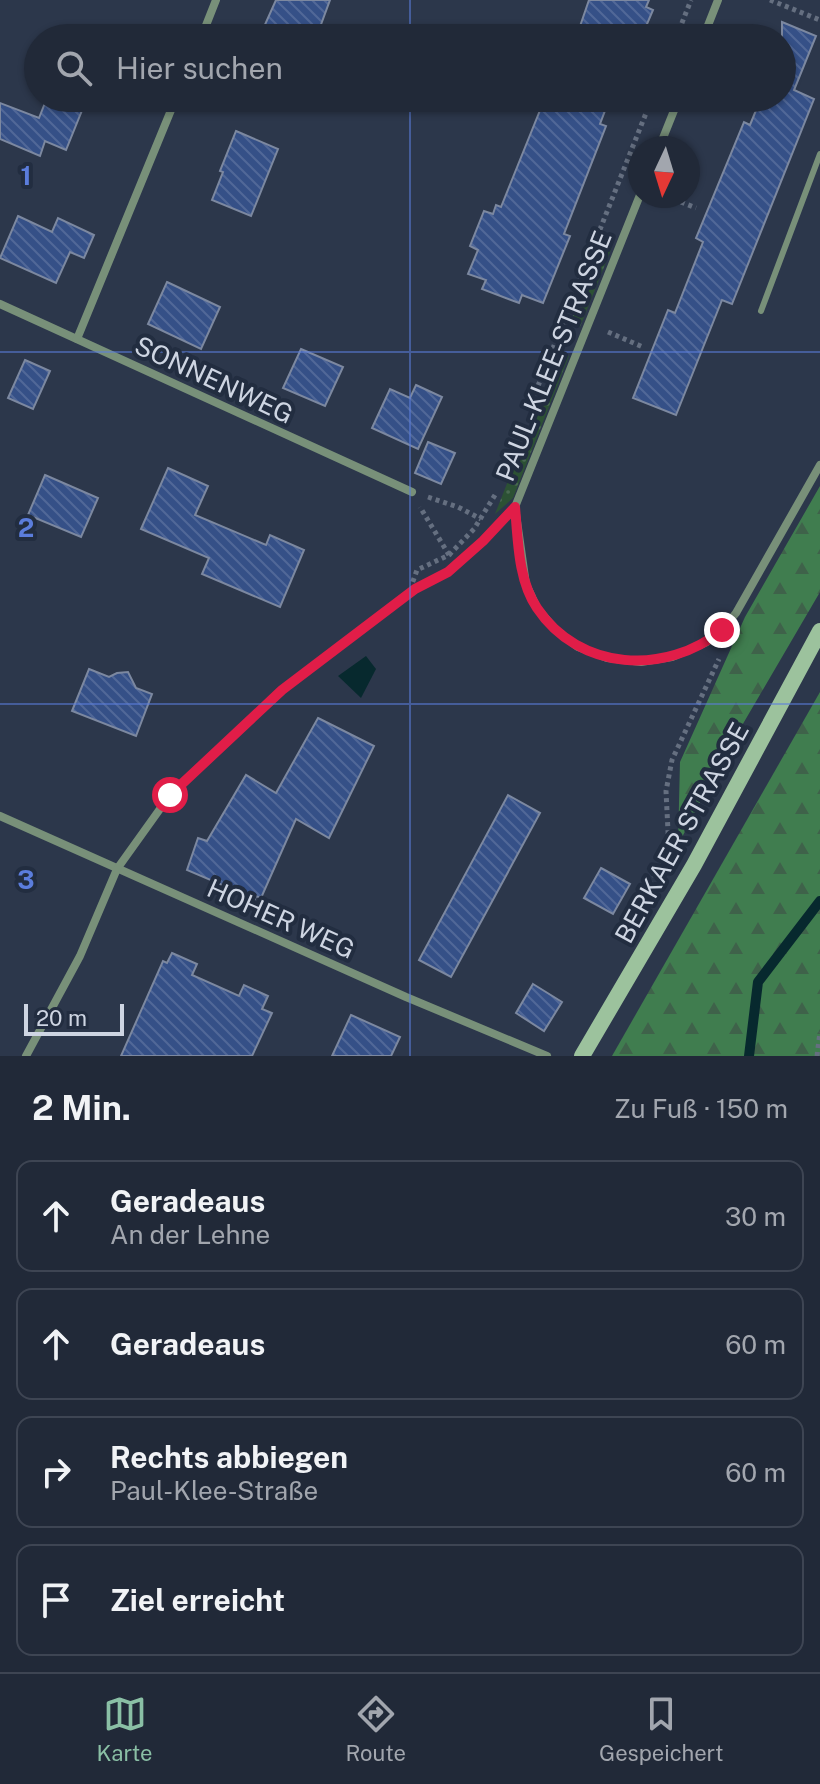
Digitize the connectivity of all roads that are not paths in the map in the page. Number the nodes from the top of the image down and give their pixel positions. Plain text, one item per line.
1 (216, 0) edge
2 (718, 0) edge
3 (207, 24) edge
4 (709, 24) edge
5 (170, 112) edge
6 (673, 112) edge
7 (664, 136) edge
8 (820, 154) edge
9 (635, 208) edge
10 (0, 304) edge
11 (761, 311) dead end
12 (77, 339) junction
13 (820, 465) edge
14 (412, 492) road end
15 (820, 631) edge
16 (282, 690) road end
17 (0, 816) edge
18 (117, 869) junction
19 (26, 1056) edge
20 (547, 1056) edge
21 (582, 1056) edge

1 - 3 street
2 - 4 street
5 - 12 street
6 - 7 street
8 - 11 lane
9 - 13 street, PAUL-KLEE-STRASSE
10 - 12 street, SONNENWEG
12 - 14 street, SONNENWEG
15 - 21 main road, BERKAER STRASSE
16 - 18 street
17 - 18 street, HOHER WEG
18 - 19 street
18 - 20 street, HOHER WEG

